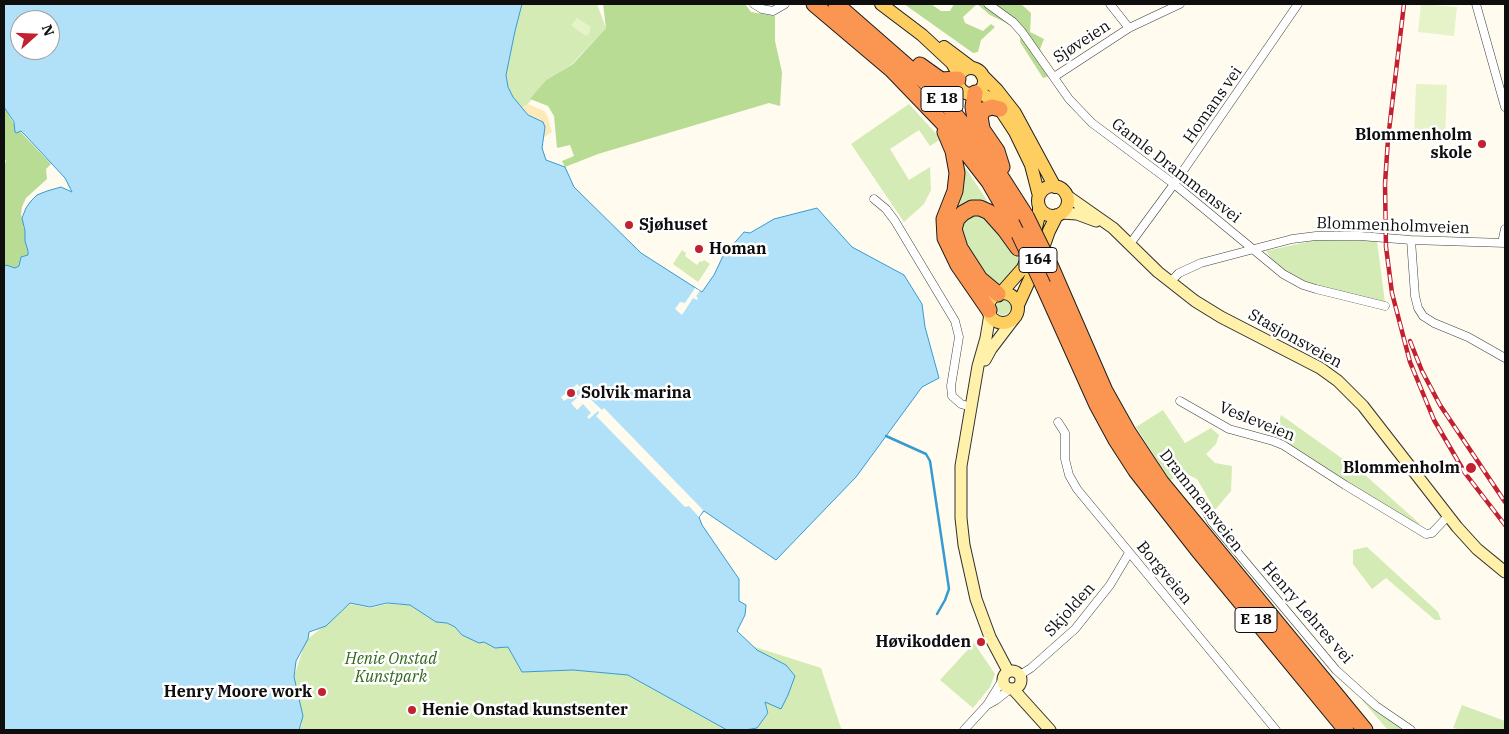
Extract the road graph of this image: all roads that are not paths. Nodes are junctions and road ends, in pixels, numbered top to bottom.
1 (754, 4) edge
2 (814, 4) edge
3 (836, 4) edge
4 (882, 4) edge
5 (988, 4) edge
6 (1110, 4) edge
7 (1180, 4) edge
8 (1298, 4) edge
9 (1476, 4) edge
10 (784, 5) edge
11 (864, 28) junction
12 (1129, 28) junction
13 (922, 35) junction
14 (977, 72) junction
15 (959, 77) junction
16 (1054, 77) junction
17 (976, 92) junction
18 (1505, 107) edge
19 (1000, 109) junction
20 (935, 113) junction
21 (982, 128) junction
22 (1006, 182) junction
23 (1174, 184) junction
24 (1055, 187) junction
25 (1066, 196) junction
26 (874, 199) dead end
27 (1039, 202) junction
28 (1059, 214) junction
29 (1107, 224) junction
30 (1505, 229) edge
31 (1411, 240) junction
32 (1018, 241) junction
33 (1503, 243) edge
34 (1130, 244) junction
35 (1253, 249) junction
36 (1170, 282) junction
37 (1000, 293) junction
38 (1018, 305) junction
39 (1385, 306) dead end
40 (989, 312) junction
41 (1013, 320) junction
42 (1505, 358) edge
43 (977, 380) junction
44 (1180, 401) dead end
45 (971, 407) junction
46 (1058, 422) dead end
47 (1199, 498) dead end
48 (1448, 516) junction
49 (1129, 553) junction
50 (1505, 572) edge
51 (1005, 675) junction
52 (1016, 684) junction
53 (987, 705) junction
54 (1047, 728) edge
55 (964, 730) edge
56 (1276, 730) edge
57 (1346, 730) edge
58 (1365, 730) edge
59 (1411, 730) edge

1 - 10 street
2 - 20 highway, E 18
3 - 11 highway, E 18
4 - 13 main road, 164
5 - 16 street, Gamle Drammensvei
6 - 12 street
7 - 12 street, Sjøveien
8 - 23 street, Homans vei
9 - 18 street
11 - 15 highway, E 18
11 - 22 highway, E 18
12 - 16 street, Sjøveien
13 - 14 main road, 164
13 - 15 main road, 164
14 - 15 main road
14 - 17 main road
14 - 24 main road, 164
15 - 17 main road, 164
16 - 23 street, Gamle Drammensvei
17 - 19 main road, 164
17 - 21 highway, E 18
19 - 21 highway, E 18
19 - 27 main road, 164
20 - 32 highway, E 18
20 - 40 highway, E 18
21 - 22 highway, E 18
22 - 58 highway, Drammensveien / E 18, bridge
23 - 34 street, Homans vei
23 - 35 street, Gamle Drammensvei
24 - 25 main road, 164
24 - 27 main road
25 - 28 main road, 164
25 - 29 main road, Stasjonsveien
26 - 45 street
27 - 28 main road
27 - 37 main road, 164
28 - 29 main road, Stasjonsveien
28 - 38 main road, 164
29 - 34 main road, Stasjonsveien
30 - 33 street
31 - 33 street, Blommenholmveien
31 - 35 street, Blommenholmveien
31 - 42 street
32 - 37 highway, E 18
32 - 57 highway, Drammensveien / E 18
34 - 36 main road, Stasjonsveien
35 - 36 street, Blommenholmveien
35 - 39 street, Gamle Drammensvei
36 - 48 main road, Stasjonsveien
37 - 38 main road, 164
37 - 40 main road, 164
38 - 41 main road, 164
40 - 41 main road
40 - 43 main road
41 - 43 main road
43 - 45 main road
44 - 48 street, Vesleveien
45 - 51 main road
46 - 49 street, Borgveien
47 - 59 street, Henry Lehres vei
48 - 50 main road, Stasjonsveien
49 - 52 street, Skjolden
49 - 56 street, Borgveien
51 - 52 main road
51 - 52 main road
51 - 53 street
52 - 53 street, Skjolden
52 - 54 main road
53 - 55 street

